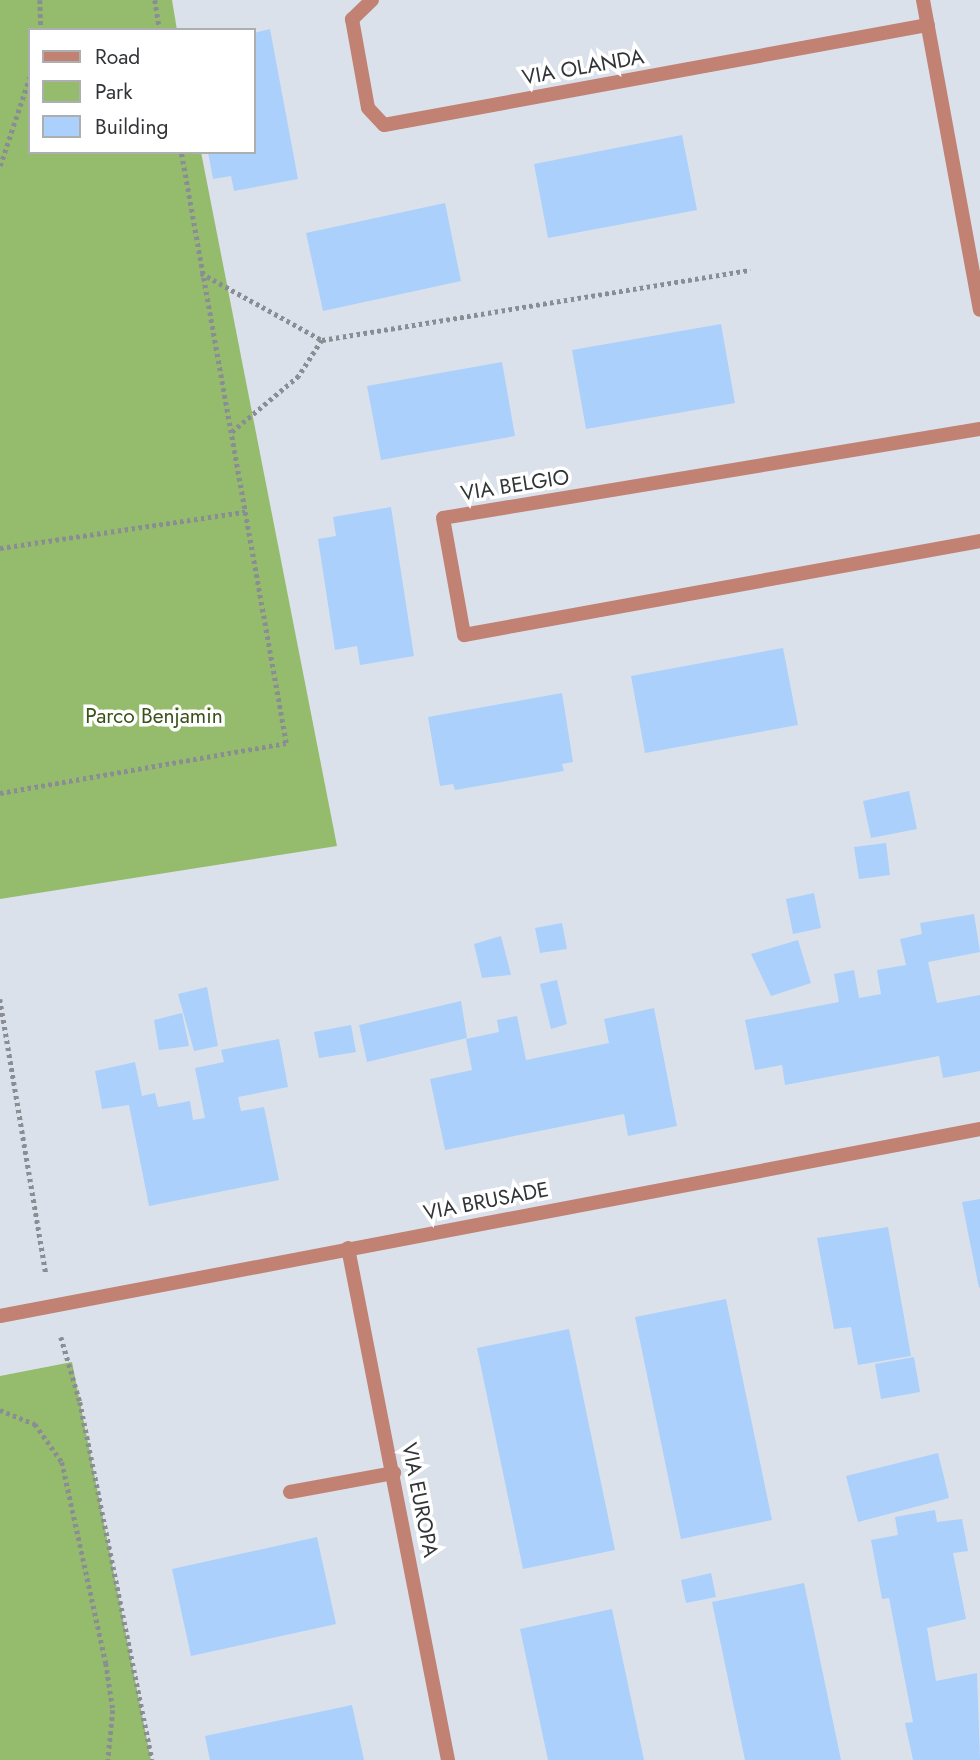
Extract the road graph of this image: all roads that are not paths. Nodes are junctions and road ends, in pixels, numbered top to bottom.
1 (372, 0) edge
2 (923, 0) edge
3 (928, 25) junction
4 (980, 310) edge
5 (980, 429) edge
6 (980, 541) edge
7 (980, 1129) edge
8 (348, 1248) junction
9 (0, 1316) edge
10 (394, 1473) junction
11 (289, 1492) dead end
12 (448, 1760) edge

1 - 3 street, VIA OLANDA
2 - 3 street
3 - 4 street
5 - 6 street, VIA BELGIO
7 - 8 street, VIA BRUSADE
8 - 9 street, VIA BRUSADE
8 - 10 street, VIA EUROPA
10 - 11 street
10 - 12 street, VIA EUROPA

